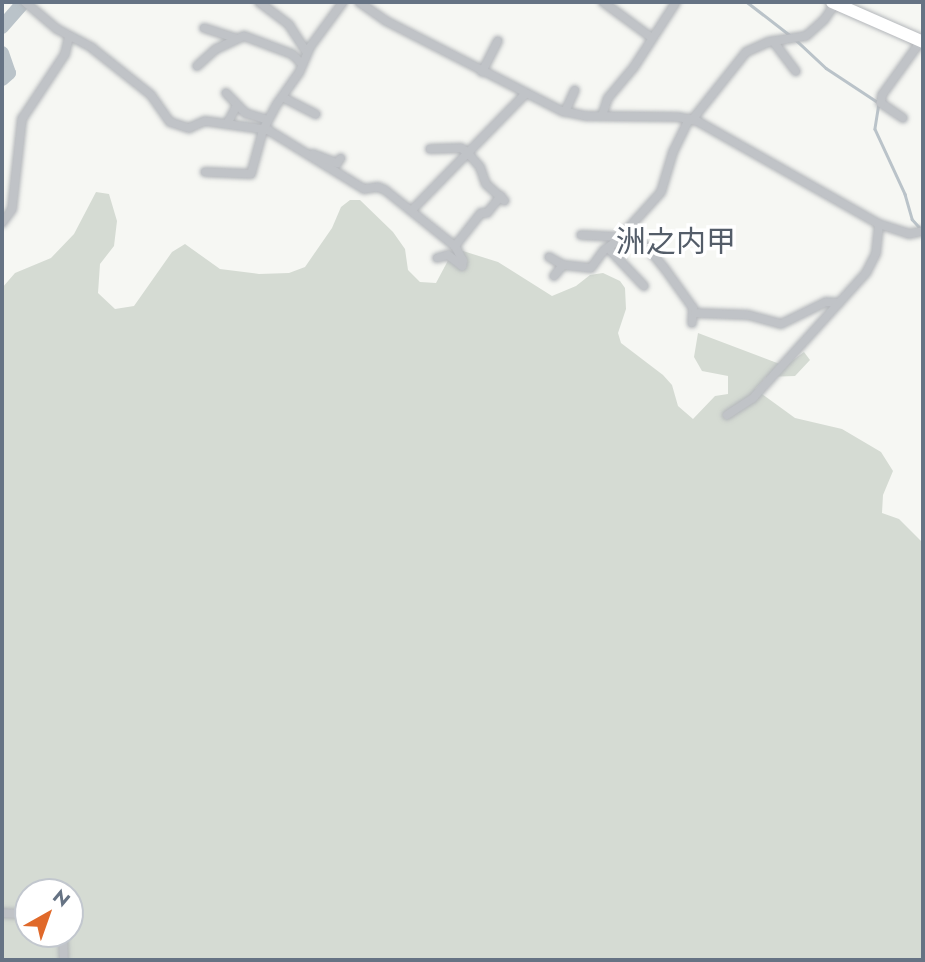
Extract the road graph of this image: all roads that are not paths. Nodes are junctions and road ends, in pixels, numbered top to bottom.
1 (28, 2) edge
2 (259, 2) edge
3 (343, 2) edge
4 (359, 2) edge
5 (603, 2) edge
6 (676, 2) edge
7 (835, 2) edge
8 (204, 28) dead end
9 (69, 36) junction
10 (652, 38) junction
11 (237, 39) junction
12 (498, 41) dead end
13 (773, 41) junction
14 (922, 42) edge
15 (307, 53) junction
16 (302, 64) junction
17 (197, 66) dead end
18 (796, 71) dead end
19 (482, 72) junction
20 (575, 90) dead end
21 (226, 93) dead end
22 (526, 93) junction
23 (282, 97) junction
24 (237, 105) junction
25 (565, 112) junction
26 (316, 114) dead end
27 (602, 116) junction
28 (903, 118) dead end
29 (690, 119) junction
30 (268, 120) junction
31 (227, 124) junction
32 (263, 130) junction
33 (430, 149) dead end
34 (467, 152) junction
35 (310, 155) junction
36 (341, 158) dead end
37 (205, 172) dead end
38 (412, 210) junction
39 (2, 223) edge
40 (879, 224) junction
41 (923, 232) edge
42 (580, 235) dead end
43 (622, 235) junction
44 (455, 246) junction
45 (609, 249) junction
46 (549, 257) dead end
47 (437, 258) dead end
48 (563, 265) junction
49 (554, 276) dead end
50 (644, 286) dead end
51 (839, 303) junction
52 (695, 313) junction
53 (692, 323) dead end
54 (727, 415) dead end

1 - 9 street
2 - 15 street
3 - 15 street
4 - 19 street
5 - 10 street
6 - 10 street
7 - 13 street
7 - 14 highway
8 - 11 street
9 - 31 street
9 - 39 street
10 - 27 street
11 - 16 street
11 - 17 street
12 - 19 street
13 - 18 street
13 - 29 street
14 - 28 street
15 - 16 street
16 - 23 street
19 - 22 street
20 - 25 street
21 - 24 street
22 - 25 street
22 - 34 street
23 - 26 street
23 - 30 street
24 - 30 street
24 - 31 street
25 - 27 street
27 - 29 street
29 - 40 street
29 - 43 street
30 - 32 street
31 - 32 street
32 - 35 street
32 - 37 street
33 - 34 street
34 - 38 street
34 - 44 street
35 - 36 street
35 - 38 street
38 - 44 street
40 - 41 street
40 - 51 street
42 - 43 street
43 - 45 street
43 - 52 street
44 - 47 street
45 - 48 street
45 - 50 street
46 - 48 street
48 - 49 street
51 - 52 street
51 - 54 street
52 - 53 street

